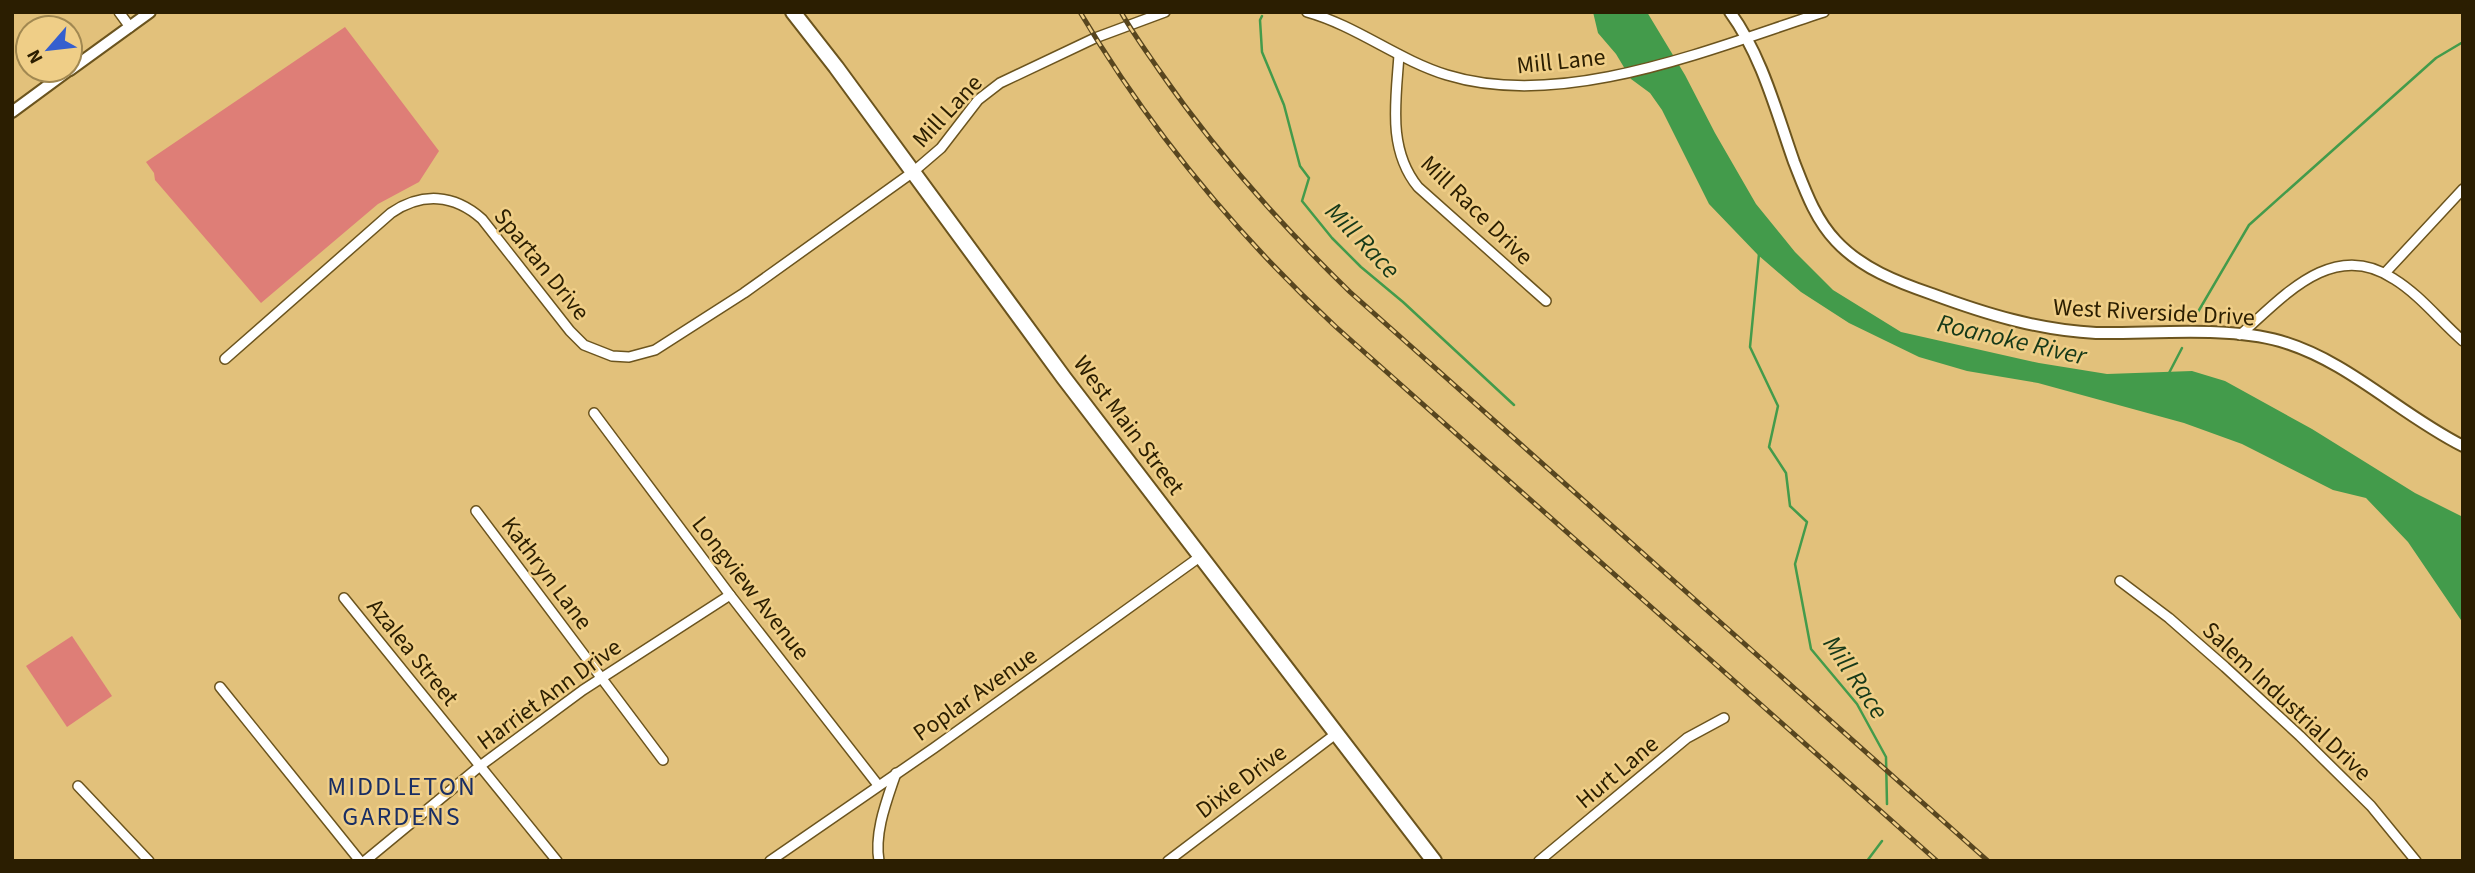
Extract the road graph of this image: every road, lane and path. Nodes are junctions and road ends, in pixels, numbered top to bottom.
1 (119, 12) edge
2 (150, 12) edge
3 (793, 12) edge
4 (1165, 12) edge
5 (1307, 12) edge
6 (1730, 12) edge
7 (1824, 12) edge
8 (1151, 14) edge
9 (130, 27) junction
10 (1746, 38) junction
11 (1399, 55) junction
12 (84, 60) edge
13 (51, 84) edge
14 (12, 113) edge
15 (913, 172) junction
16 (2463, 189) edge
17 (2385, 273) junction
18 (1546, 302) dead end
19 (2240, 335) junction
20 (2463, 341) edge
21 (225, 359) dead end
22 (594, 413) dead end
23 (2463, 446) edge
24 (476, 511) dead end
25 (1201, 556) junction
26 (2120, 581) dead end
27 (730, 595) junction
28 (344, 598) dead end
29 (601, 677) junction
30 (220, 687) dead end
31 (1724, 718) dead end
32 (1337, 733) junction
33 (663, 760) dead end
34 (480, 766) junction
35 (896, 773) junction
36 (878, 785) junction
37 (78, 786) dead end
38 (149, 861) edge
39 (362, 861) edge
40 (557, 861) edge
41 (770, 861) edge
42 (879, 861) edge
43 (1168, 861) edge
44 (1434, 861) edge
45 (1539, 861) edge
46 (2416, 861) edge

1 - 9 street
2 - 9 street
3 - 15 main road, West Main Street
4 - 8 street, Mill Lane
5 - 11 street, Mill Lane
6 - 10 street, West Riverside Drive
7 - 10 street, Mill Lane
8 - 15 street, Mill Lane
9 - 12 street
10 - 11 street, Mill Lane
10 - 19 street, West Riverside Drive
11 - 18 street, Mill Race Drive
13 - 14 street
15 - 21 street, Spartan Drive
15 - 25 main road, West Main Street
16 - 17 street
17 - 19 street
17 - 20 street
19 - 23 street, West Riverside Drive
22 - 27 street, Longview Avenue
24 - 29 street, Kathryn Lane
25 - 32 main road, West Main Street
25 - 35 street, Poplar Avenue
26 - 46 street, Salem Industrial Drive
27 - 29 street, Harriet Ann Drive
27 - 36 street, Longview Avenue
28 - 34 street, Azalea Street
29 - 33 street, Kathryn Lane
29 - 34 street, Harriet Ann Drive
30 - 39 street
31 - 45 street, Hurt Lane
32 - 43 street, Dixie Drive
32 - 44 main road, West Main Street
34 - 39 street, Harriet Ann Drive
34 - 40 street, Azalea Street
35 - 36 street, Poplar Avenue
35 - 42 street
36 - 41 street, Poplar Avenue
37 - 38 street

